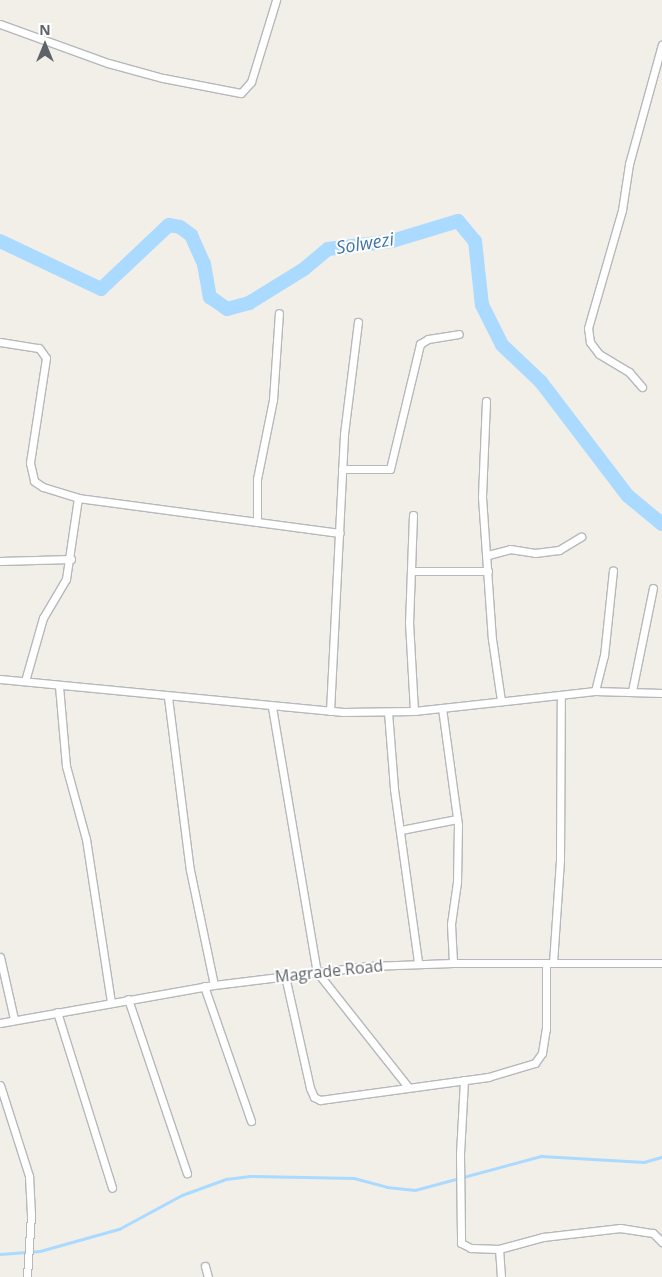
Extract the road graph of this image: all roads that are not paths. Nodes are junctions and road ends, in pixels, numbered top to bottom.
1 (276, 0) edge
2 (0, 24) edge
3 (662, 44) edge
4 (279, 313) dead end
5 (358, 322) dead end
6 (459, 334) dead end
7 (0, 342) edge
8 (642, 387) dead end
9 (486, 401) dead end
10 (342, 469) junction
11 (78, 498) junction
12 (413, 515) dead end
13 (257, 522) junction
14 (340, 532) junction
15 (581, 537) dead end
16 (488, 555) junction
17 (71, 559) junction
18 (0, 561) edge
19 (411, 570) junction
20 (613, 570) dead end
21 (488, 571) junction
22 (653, 588) dead end
23 (0, 679) edge
24 (24, 682) junction
25 (59, 686) junction
26 (595, 691) junction
27 (632, 691) junction
28 (662, 693) edge
29 (561, 695) junction
30 (168, 697) junction
31 (501, 701) junction
32 (272, 707) junction
33 (442, 708) junction
34 (330, 711) junction
35 (414, 711) junction
36 (388, 712) junction
37 (457, 818) junction
38 (401, 830) junction
39 (0, 957) edge
40 (418, 963) junction
41 (453, 963) junction
42 (549, 963) junction
43 (662, 963) edge
44 (317, 972) junction
45 (285, 976) junction
46 (214, 985) junction
47 (204, 986) junction
48 (128, 999) junction
49 (111, 1002) junction
50 (57, 1012) junction
51 (14, 1019) junction
52 (0, 1023) edge
53 (464, 1080) junction
54 (0, 1085) edge
55 (408, 1087) junction
56 (251, 1121) dead end
57 (187, 1173) dead end
58 (112, 1188) dead end
59 (662, 1242) edge
60 (499, 1249) junction
61 (205, 1266) dead end
62 (27, 1277) edge
63 (208, 1277) edge
64 (501, 1277) edge

1 - 2 street
3 - 8 street
4 - 13 street
5 - 10 street
6 - 10 street
7 - 11 street
9 - 16 street
10 - 14 street
11 - 13 street
11 - 17 street
12 - 19 street
13 - 14 street
14 - 34 street
15 - 16 street
16 - 21 street
17 - 18 street
17 - 24 street
19 - 21 street
19 - 35 street
20 - 26 street
21 - 31 street
22 - 27 street
23 - 24 street
24 - 25 street
25 - 30 street
25 - 49 street
26 - 27 street
26 - 29 street
27 - 28 street
29 - 31 street
29 - 42 street
30 - 32 street
30 - 46 street
31 - 33 street
32 - 34 street
32 - 44 street
33 - 35 street
33 - 37 street
34 - 36 street
35 - 36 street
36 - 38 street
37 - 38 street
37 - 41 street
38 - 40 street
39 - 51 street
40 - 41 street, Magrade Road
40 - 44 street, Magrade Road
41 - 42 street, Magrade Road
42 - 43 street, Magrade Road
42 - 53 street
44 - 45 street, Magrade Road
44 - 55 street
45 - 46 street, Magrade Road
45 - 55 street
46 - 47 street, Magrade Road
47 - 48 street, Magrade Road
47 - 56 street
48 - 49 street, Magrade Road
48 - 57 street
49 - 50 street, Magrade Road
50 - 51 street, Magrade Road
50 - 58 street
51 - 52 street, Magrade Road
53 - 55 street
53 - 60 street
54 - 62 street
59 - 60 street
60 - 64 street
61 - 63 street

